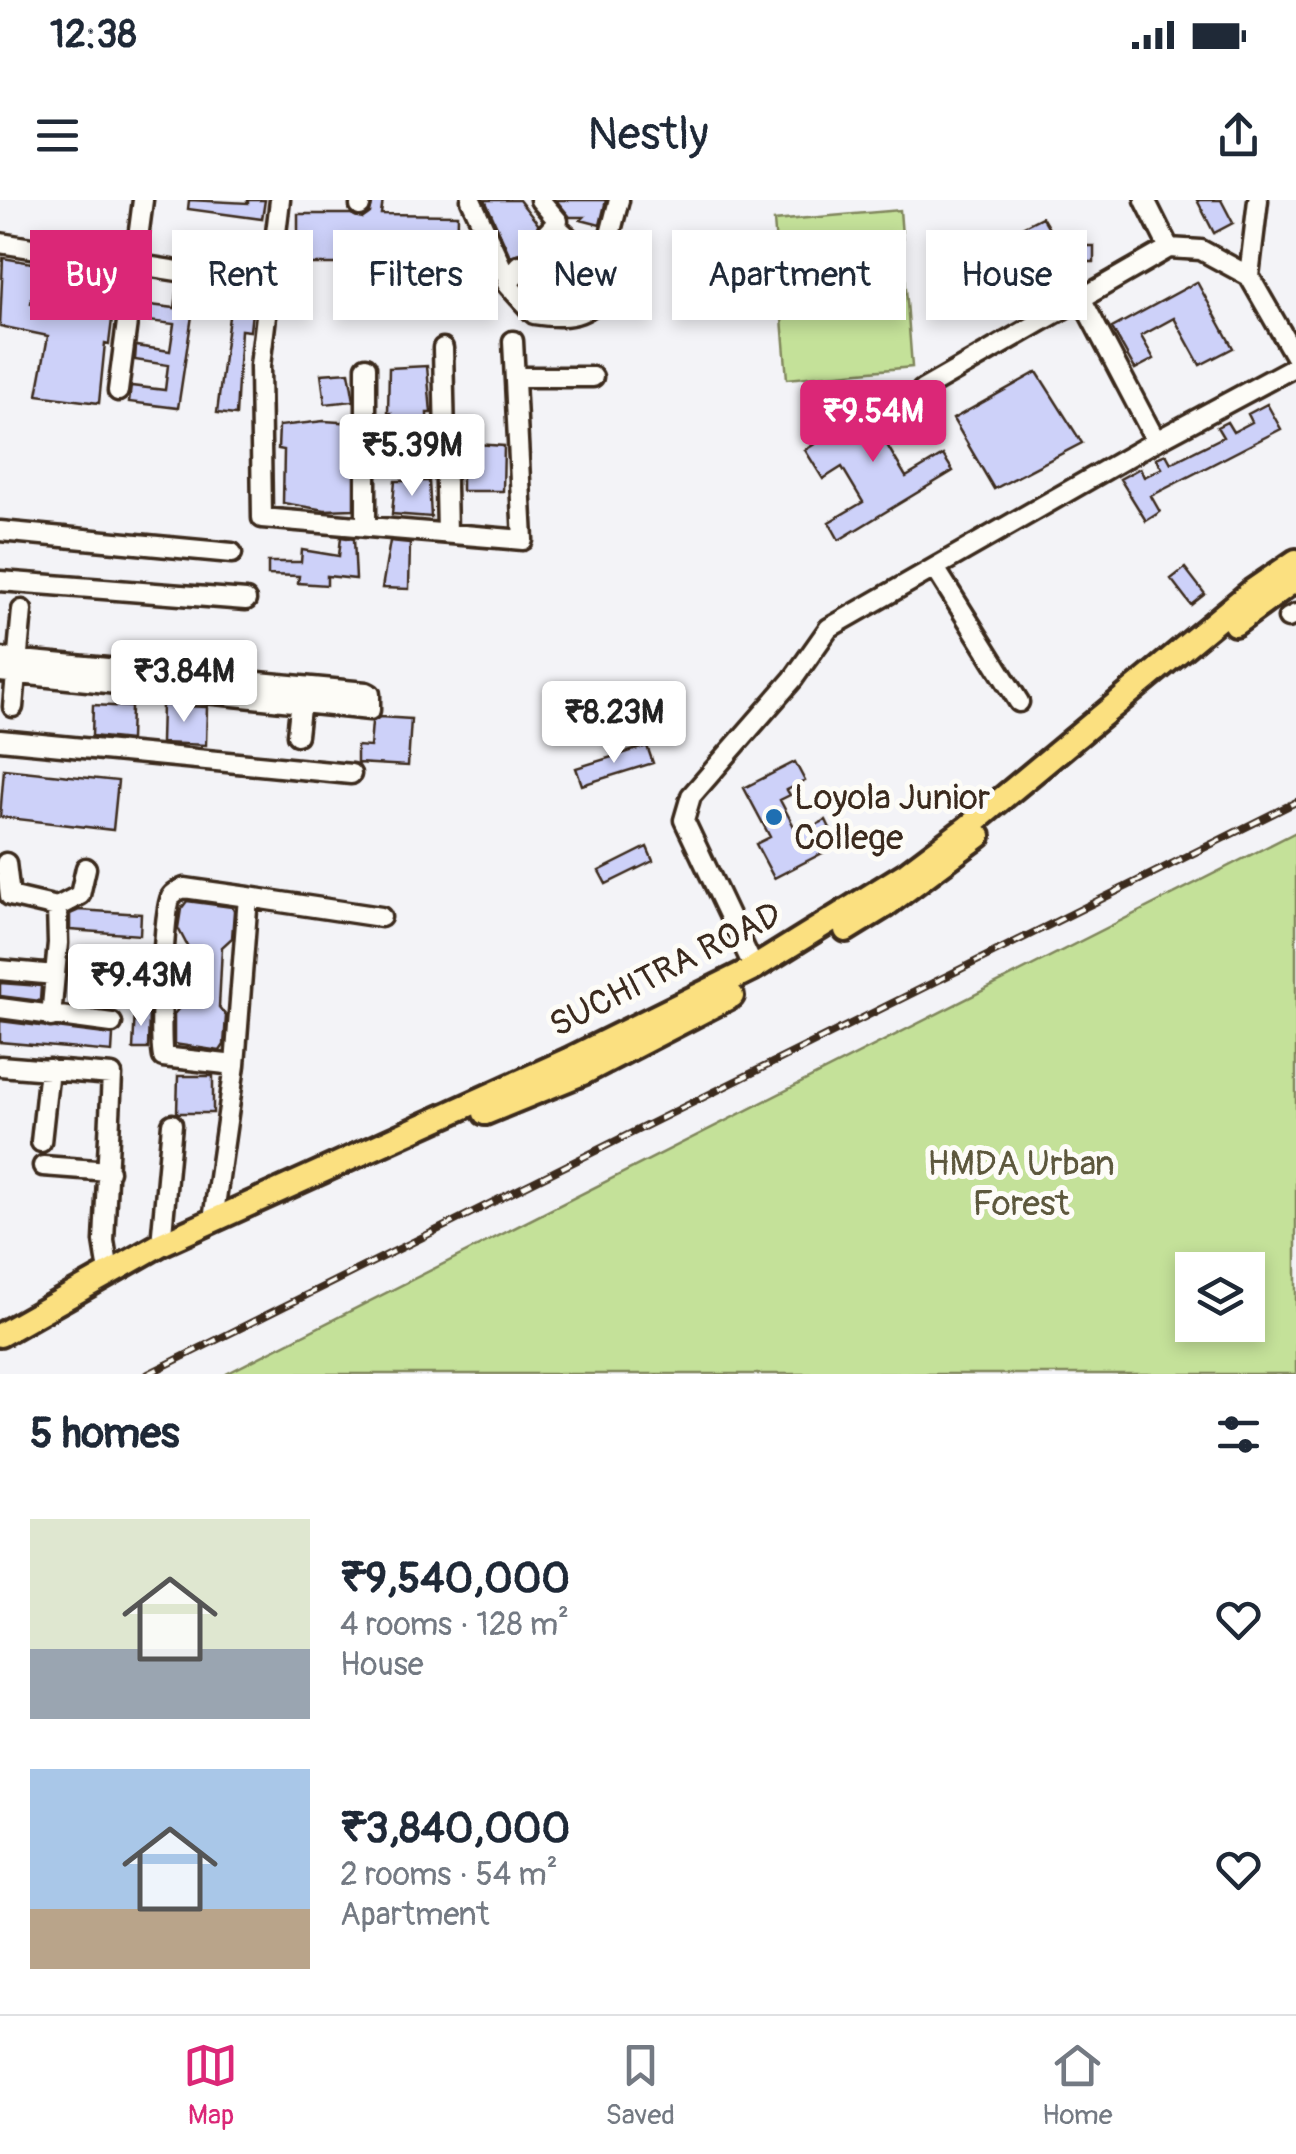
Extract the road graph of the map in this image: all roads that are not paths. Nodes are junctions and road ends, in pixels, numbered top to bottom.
1 (142, 200) edge
2 (280, 200) edge
3 (471, 200) edge
4 (540, 200) edge
5 (619, 200) edge
6 (1146, 200) edge
7 (1258, 200) edge
8 (139, 230) edge
9 (611, 230) edge
10 (0, 243) edge
11 (30, 248) edge
12 (1170, 248) junction
13 (596, 263) joint
14 (1249, 276) junction
15 (1087, 297) edge
16 (1087, 310) edge
17 (128, 320) edge
18 (1046, 320) edge
19 (514, 341) dead end
20 (443, 348) dead end
21 (1296, 358) edge
22 (1296, 366) edge
23 (366, 367) dead end
24 (515, 377) junction
25 (593, 377) dead end
26 (922, 390) dead end
27 (118, 391) dead end
28 (1156, 441) junction
29 (366, 525) junction
30 (0, 530) edge
31 (446, 533) junction
32 (232, 553) dead end
33 (1296, 561) edge
34 (934, 568) junction
35 (1296, 579) edge
36 (0, 581) edge
37 (246, 600) dead end
38 (22, 610) dead end
39 (1223, 626) junction
40 (9, 666) edge
41 (1019, 702) dead end
42 (14, 708) dead end
43 (297, 735) dead end
44 (0, 740) edge
45 (351, 774) dead end
46 (6, 863) dead end
47 (86, 868) dead end
48 (248, 897) junction
49 (57, 907) junction
50 (381, 918) dead end
51 (754, 968) junction
52 (0, 970) edge
53 (56, 975) junction
54 (0, 1008) edge
55 (51, 1017) junction
56 (112, 1023) dead end
57 (235, 1064) junction
58 (0, 1066) edge
59 (49, 1069) junction
60 (499, 1100) junction
61 (172, 1124) dead end
62 (42, 1142) dead end
63 (43, 1166) dead end
64 (109, 1171) junction
65 (213, 1220) junction
66 (161, 1244) junction
67 (109, 1272) junction
68 (0, 1335) edge
69 (0, 1349) edge

1 - 8 street
2 - 29 street
3 - 4 street
5 - 9 street
6 - 12 street
7 - 14 street
10 - 11 street
12 - 14 street
12 - 15 street
13 - 13 street
14 - 21 street
16 - 28 street
17 - 27 street
18 - 26 street
19 - 24 street
20 - 31 street
22 - 28 street
23 - 29 street
24 - 25 street
24 - 31 street
28 - 34 street
29 - 31 street
30 - 32 street
33 - 39 main road, SUCHITRA ROAD
34 - 41 street
34 - 51 street
35 - 39 main road, SUCHITRA ROAD
36 - 37 street
38 - 40 street
39 - 51 main road, SUCHITRA ROAD
39 - 60 main road, SUCHITRA ROAD
40 - 42 street
40 - 43 street
44 - 45 street
46 - 49 street
47 - 49 street
48 - 50 street
48 - 57 street
48 - 57 street
49 - 53 street
51 - 60 main road, SUCHITRA ROAD
52 - 53 street
53 - 55 street
54 - 55 street
55 - 56 street
57 - 65 street
58 - 59 street
59 - 62 street
59 - 64 street
60 - 65 main road, SUCHITRA ROAD
60 - 69 main road, SUCHITRA ROAD
61 - 66 street
63 - 64 street
64 - 67 street
65 - 66 main road, SUCHITRA ROAD
66 - 67 main road, SUCHITRA ROAD
67 - 68 main road, SUCHITRA ROAD

